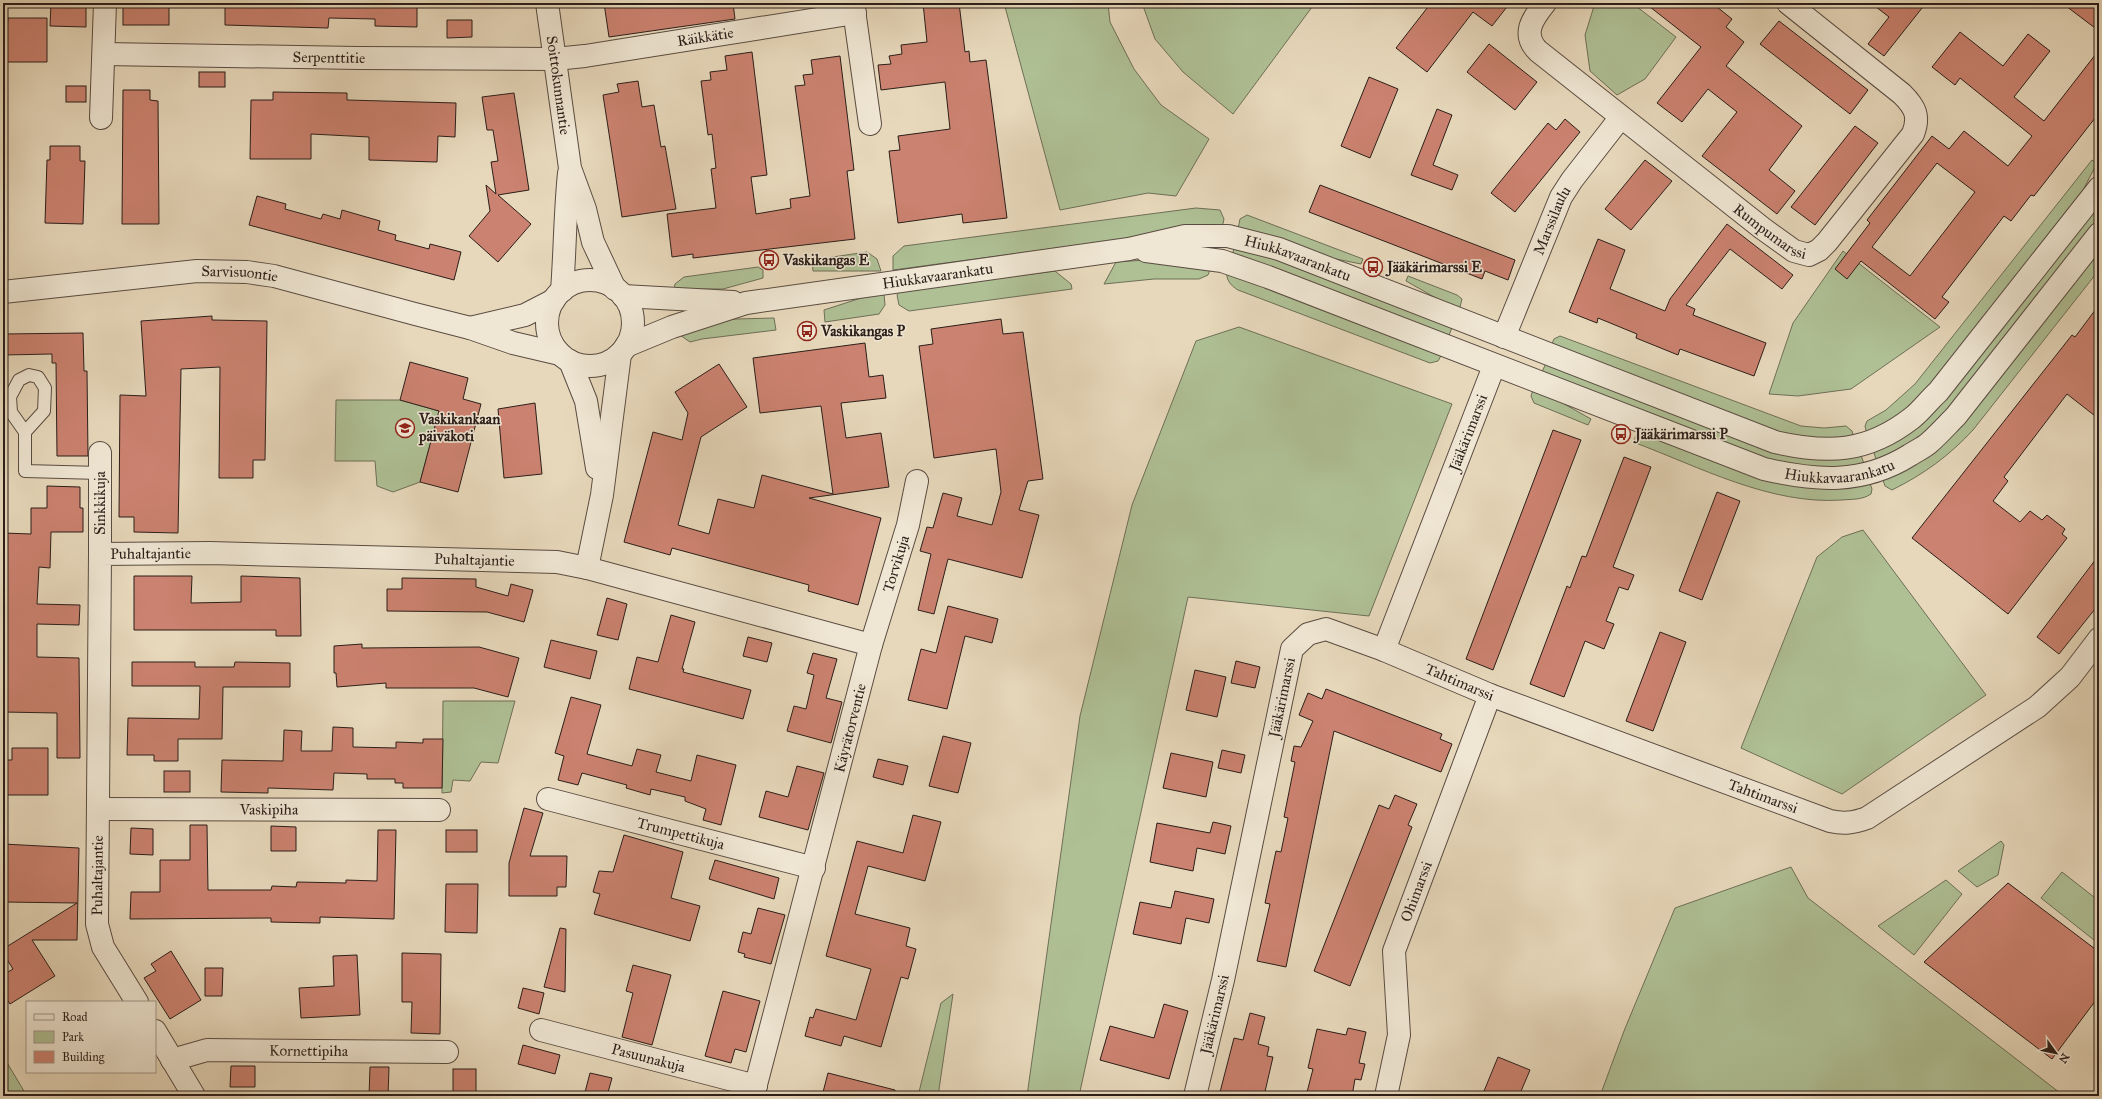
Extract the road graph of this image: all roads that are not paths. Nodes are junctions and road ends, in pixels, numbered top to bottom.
1 (105, 3) edge
2 (547, 3) edge
3 (1545, 3) edge
4 (1788, 3) edge
5 (854, 8) edge
6 (104, 54) junction
7 (555, 58) junction
8 (1621, 117) junction
9 (101, 118) dead end
10 (870, 124) dead end
11 (570, 168) junction
12 (2099, 188) edge
13 (2099, 234) edge
14 (1129, 249) junction
15 (3, 292) edge
16 (619, 292) junction
17 (558, 295) junction
18 (746, 303) junction
19 (470, 328) junction
20 (1504, 337) junction
21 (623, 350) junction
22 (565, 358) junction
23 (1494, 366) junction
24 (25, 432) dead end
25 (100, 463) joint
26 (917, 481) dead end
27 (602, 495) junction
28 (100, 554) junction
29 (587, 568) junction
30 (2099, 639) edge
31 (871, 645) junction
32 (1384, 650) junction
33 (1490, 695) junction
34 (548, 799) dead end
35 (99, 809) junction
36 (439, 810) dead end
37 (814, 868) junction
38 (136, 1001) edge
39 (541, 1030) dead end
40 (156, 1033) edge
41 (447, 1052) dead end
42 (172, 1060) junction
43 (755, 1091) edge
44 (194, 1096) edge
45 (1195, 1096) edge
46 (1386, 1096) edge

1 - 6 street
2 - 7 street, Soittokunnantie
3 - 8 street, Rumpumarssi
4 - 8 street, Rumpumarssi
5 - 7 street, Räikkätie
5 - 10 street
6 - 7 street, Serpenttitie
6 - 9 street
7 - 11 street, Soittokunnantie
8 - 20 street, Marssilaulu
11 - 16 street, Soittokunnantie
11 - 17 street, Soittokunnantie
12 - 20 street, Hiukkavaarankatu
13 - 23 street, Hiukkavaarankatu
14 - 18 street, Hiukkavaarankatu
14 - 20 street, Hiukkavaarankatu
14 - 23 street, Hiukkavaarankatu
15 - 19 street, Sarvisuontie
16 - 17 street
16 - 18 street, Hiukkavaarankatu
16 - 21 street
17 - 19 street, Sarvisuontie
17 - 22 street
18 - 21 street, Hiukkavaarankatu
19 - 22 street, Sarvisuontie
20 - 23 street
21 - 22 street
21 - 27 street
22 - 27 street
23 - 32 street, Jääkärimarssi
24 - 25 lane
25 - 28 street, Sinkkikuja
26 - 31 street, Torvikuja
27 - 29 street
28 - 29 street, Puhaltajantie
28 - 35 street, Puhaltajantie
29 - 31 street
30 - 33 street, Tahtimarssi
31 - 37 street, Käyrätorventie
32 - 33 street, Tahtimarssi
32 - 45 street, Jääkärimarssi
33 - 46 street, Ohimarssi
34 - 37 street, Trumpettikuja
35 - 36 street, Vaskipiha
35 - 38 street, Puhaltajantie
37 - 43 street, Käyrätorventie
39 - 43 street, Pasuunakuja
40 - 42 street
41 - 42 street, Kornettipiha
42 - 44 street

